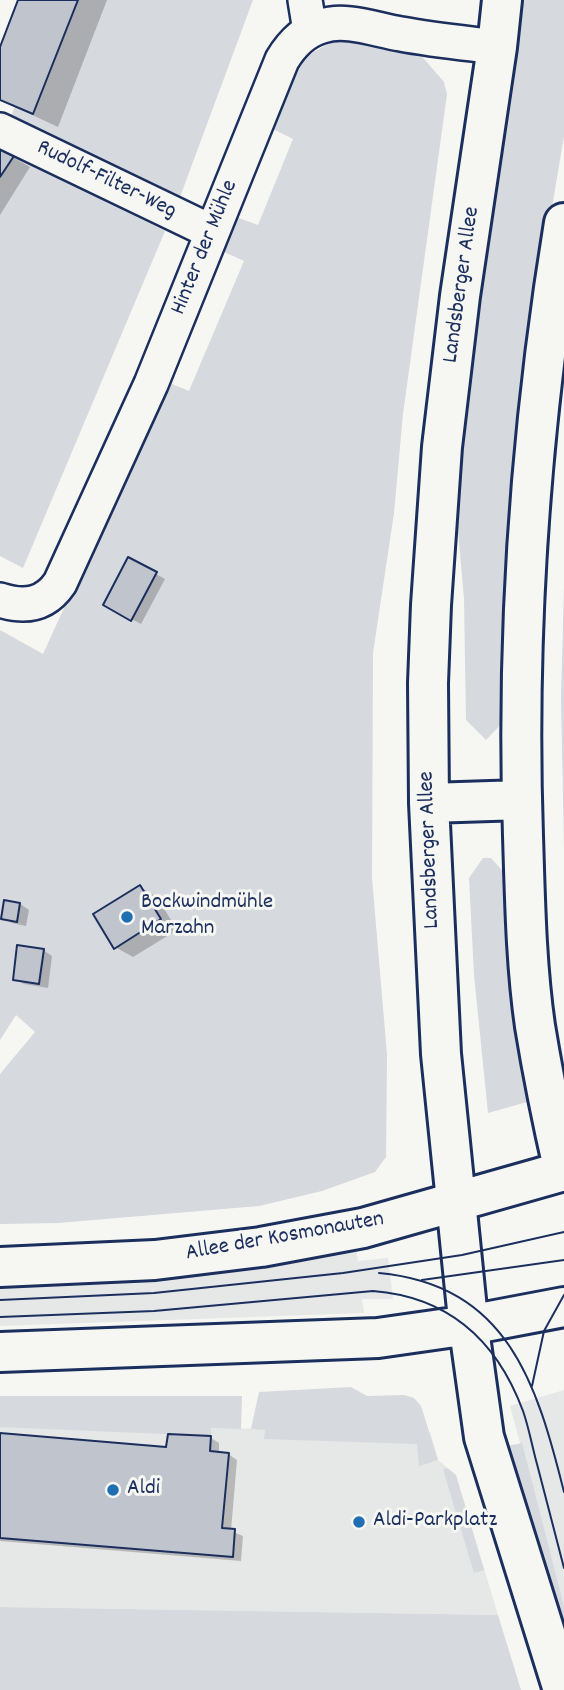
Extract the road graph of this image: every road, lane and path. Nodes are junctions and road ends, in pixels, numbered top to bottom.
1 (502, 0) edge
2 (307, 15) edge
3 (498, 47) junction
4 (0, 130) edge
5 (564, 223) edge
6 (212, 232) junction
7 (0, 600) edge
8 (522, 800) junction
9 (429, 803) junction
10 (564, 1171) edge
11 (456, 1200) junction
12 (0, 1267) edge
13 (564, 1307) edge
14 (469, 1325) junction
15 (0, 1352) edge
16 (563, 1690) edge

1 - 3 main road, Landsberger Allee
2 - 3 street, Hinter der Mühle
2 - 6 street, Hinter der Mühle
3 - 9 main road, Landsberger Allee
4 - 6 street, Rudolf-Filter-Weg
5 - 8 main road
6 - 7 street, Hinter der Mühle
8 - 9 main road
8 - 10 main road
9 - 11 main road, Landsberger Allee
10 - 11 main road, Allee der Kosmonauten
11 - 12 main road, Allee der Kosmonauten
11 - 14 main road, Landsberger Allee
13 - 14 main road
14 - 15 main road
14 - 16 main road, Landsberger Allee

